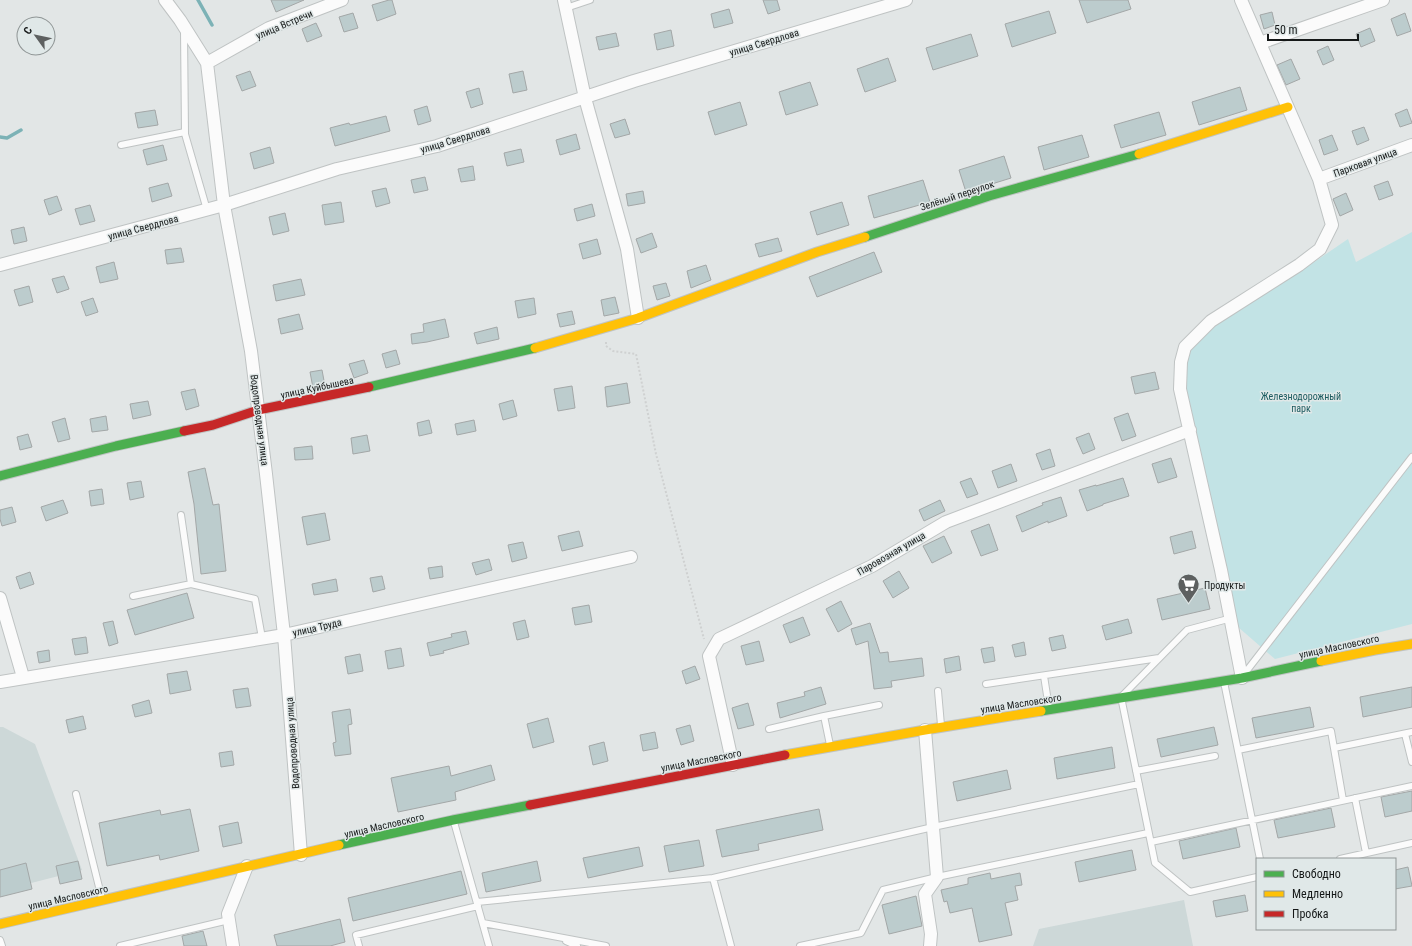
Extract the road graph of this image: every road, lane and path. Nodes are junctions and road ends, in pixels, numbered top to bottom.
1 (165, 0) edge
2 (342, 0) edge
3 (590, 0) edge
4 (906, 0) edge
5 (1241, 0) edge
6 (1383, 0) edge
7 (565, 4) edge
8 (184, 26) junction
9 (1260, 43) junction
10 (207, 63) junction
11 (585, 98) junction
12 (1288, 107) junction
13 (185, 132) junction
14 (121, 145) dead end
15 (1412, 145) edge
16 (1319, 179) junction
17 (224, 206) junction
18 (207, 210) junction
19 (0, 265) edge
20 (638, 318) junction
21 (606, 328) junction
22 (258, 410) junction
23 (1190, 430) junction
24 (1412, 457) edge
25 (0, 476) edge
26 (181, 515) dead end
27 (631, 557) dead end
28 (191, 584) junction
29 (133, 596) dead end
30 (0, 598) edge
31 (1228, 619) dead end
32 (284, 635) junction
33 (262, 638) junction
34 (1412, 644) edge
35 (709, 656) junction
36 (1159, 658) junction
37 (1044, 676) junction
38 (23, 678) junction
39 (1242, 678) junction
40 (1224, 680) junction
41 (0, 682) edge
42 (986, 684) dead end
43 (938, 691) dead end
44 (1121, 697) junction
45 (879, 705) dead end
46 (1050, 709) junction
47 (824, 716) junction
48 (942, 727) junction
49 (769, 729) dead end
50 (925, 730) junction
51 (1409, 733) edge
52 (830, 747) junction
53 (1334, 748) junction
54 (1238, 750) junction
55 (1215, 756) dead end
56 (1412, 762) edge
57 (733, 765) junction
58 (1136, 771) junction
59 (1139, 784) junction
60 (1412, 786) edge
61 (76, 794) dead end
62 (1355, 798) junction
63 (1343, 800) junction
64 (453, 820) junction
65 (1252, 820) junction
66 (933, 827) junction
67 (1148, 833) junction
68 (1151, 842) junction
69 (1412, 843) edge
70 (1366, 853) junction
71 (301, 855) junction
72 (1260, 858) edge
73 (1344, 858) edge
74 (247, 866) junction
75 (937, 877) junction
76 (1256, 877) edge
77 (713, 878) junction
78 (102, 900) junction
79 (477, 904) junction
80 (229, 920) junction
81 (483, 923) junction
82 (0, 924) edge
83 (560, 937) junction
84 (0, 940) edge
85 (2, 946) edge
86 (120, 946) edge
87 (233, 946) edge
88 (359, 946) edge
89 (489, 946) edge
90 (577, 946) edge
91 (606, 946) edge
92 (731, 946) edge
93 (800, 946) edge
94 (930, 946) edge

1 - 8 street, Водопроводная улица
2 - 10 street, улица Встречи
3 - 7 lane
4 - 11 street, улица Свердлова
5 - 9 street
6 - 9 street
7 - 11 street
8 - 10 street, Водопроводная улица
8 - 13 lane
9 - 12 street
10 - 17 street, Водопроводная улица
11 - 17 street, улица Свердлова
11 - 20 street
12 - 16 street
12 - 20 street, Зелёный переулок
13 - 14 lane
13 - 18 lane
15 - 16 street, Парковая улица
16 - 23 street
17 - 18 street, улица Свердлова
17 - 22 street, Водопроводная улица
18 - 19 street, улица Свердлова
20 - 21 street, улица Куйбышева
21 - 22 street, улица Куйбышева
21 - 35 path
22 - 25 street, улица Куйбышева
22 - 32 street, Водопроводная улица
23 - 35 street, Паровозная улица
23 - 39 street
24 - 39 lane
26 - 28 lane
27 - 32 street, улица Труда
28 - 29 lane
28 - 33 lane
30 - 38 street
31 - 36 lane
32 - 33 street, улица Труда
32 - 71 street, Водопроводная улица
33 - 38 street, улица Труда
34 - 39 street, улица Масловского
35 - 57 street
36 - 37 lane
36 - 44 lane
37 - 42 lane
37 - 46 lane
38 - 41 street, улица Труда
39 - 40 street, улица Масловского
40 - 44 street, улица Масловского
40 - 54 lane
43 - 48 lane
44 - 46 street, улица Масловского
44 - 58 lane
45 - 47 lane
46 - 48 street, улица Масловского
47 - 49 lane
47 - 52 lane
48 - 50 street, улица Масловского
50 - 52 street, улица Масловского
50 - 66 street
51 - 53 lane
51 - 56 lane
52 - 57 street, улица Масловского
53 - 54 lane
53 - 63 lane
54 - 65 lane
55 - 58 lane
57 - 64 street, улица Масловского
58 - 59 lane
59 - 66 lane
59 - 67 lane
60 - 62 lane
61 - 78 lane
62 - 63 lane
62 - 70 lane
63 - 65 lane
64 - 71 street, улица Масловского
64 - 79 lane
65 - 68 lane
65 - 72 lane
66 - 75 street
66 - 77 lane
67 - 68 lane
67 - 75 lane
68 - 76 lane
69 - 70 lane
70 - 73 lane
71 - 74 street, улица Масловского
74 - 78 street, улица Масловского
74 - 80 street
75 - 93 lane
75 - 94 street
77 - 79 lane
77 - 92 lane
78 - 82 street, улица Масловского
79 - 81 lane
79 - 88 lane
80 - 86 lane
80 - 87 street
81 - 83 lane
81 - 89 lane
83 - 90 lane
83 - 91 lane
84 - 85 lane

